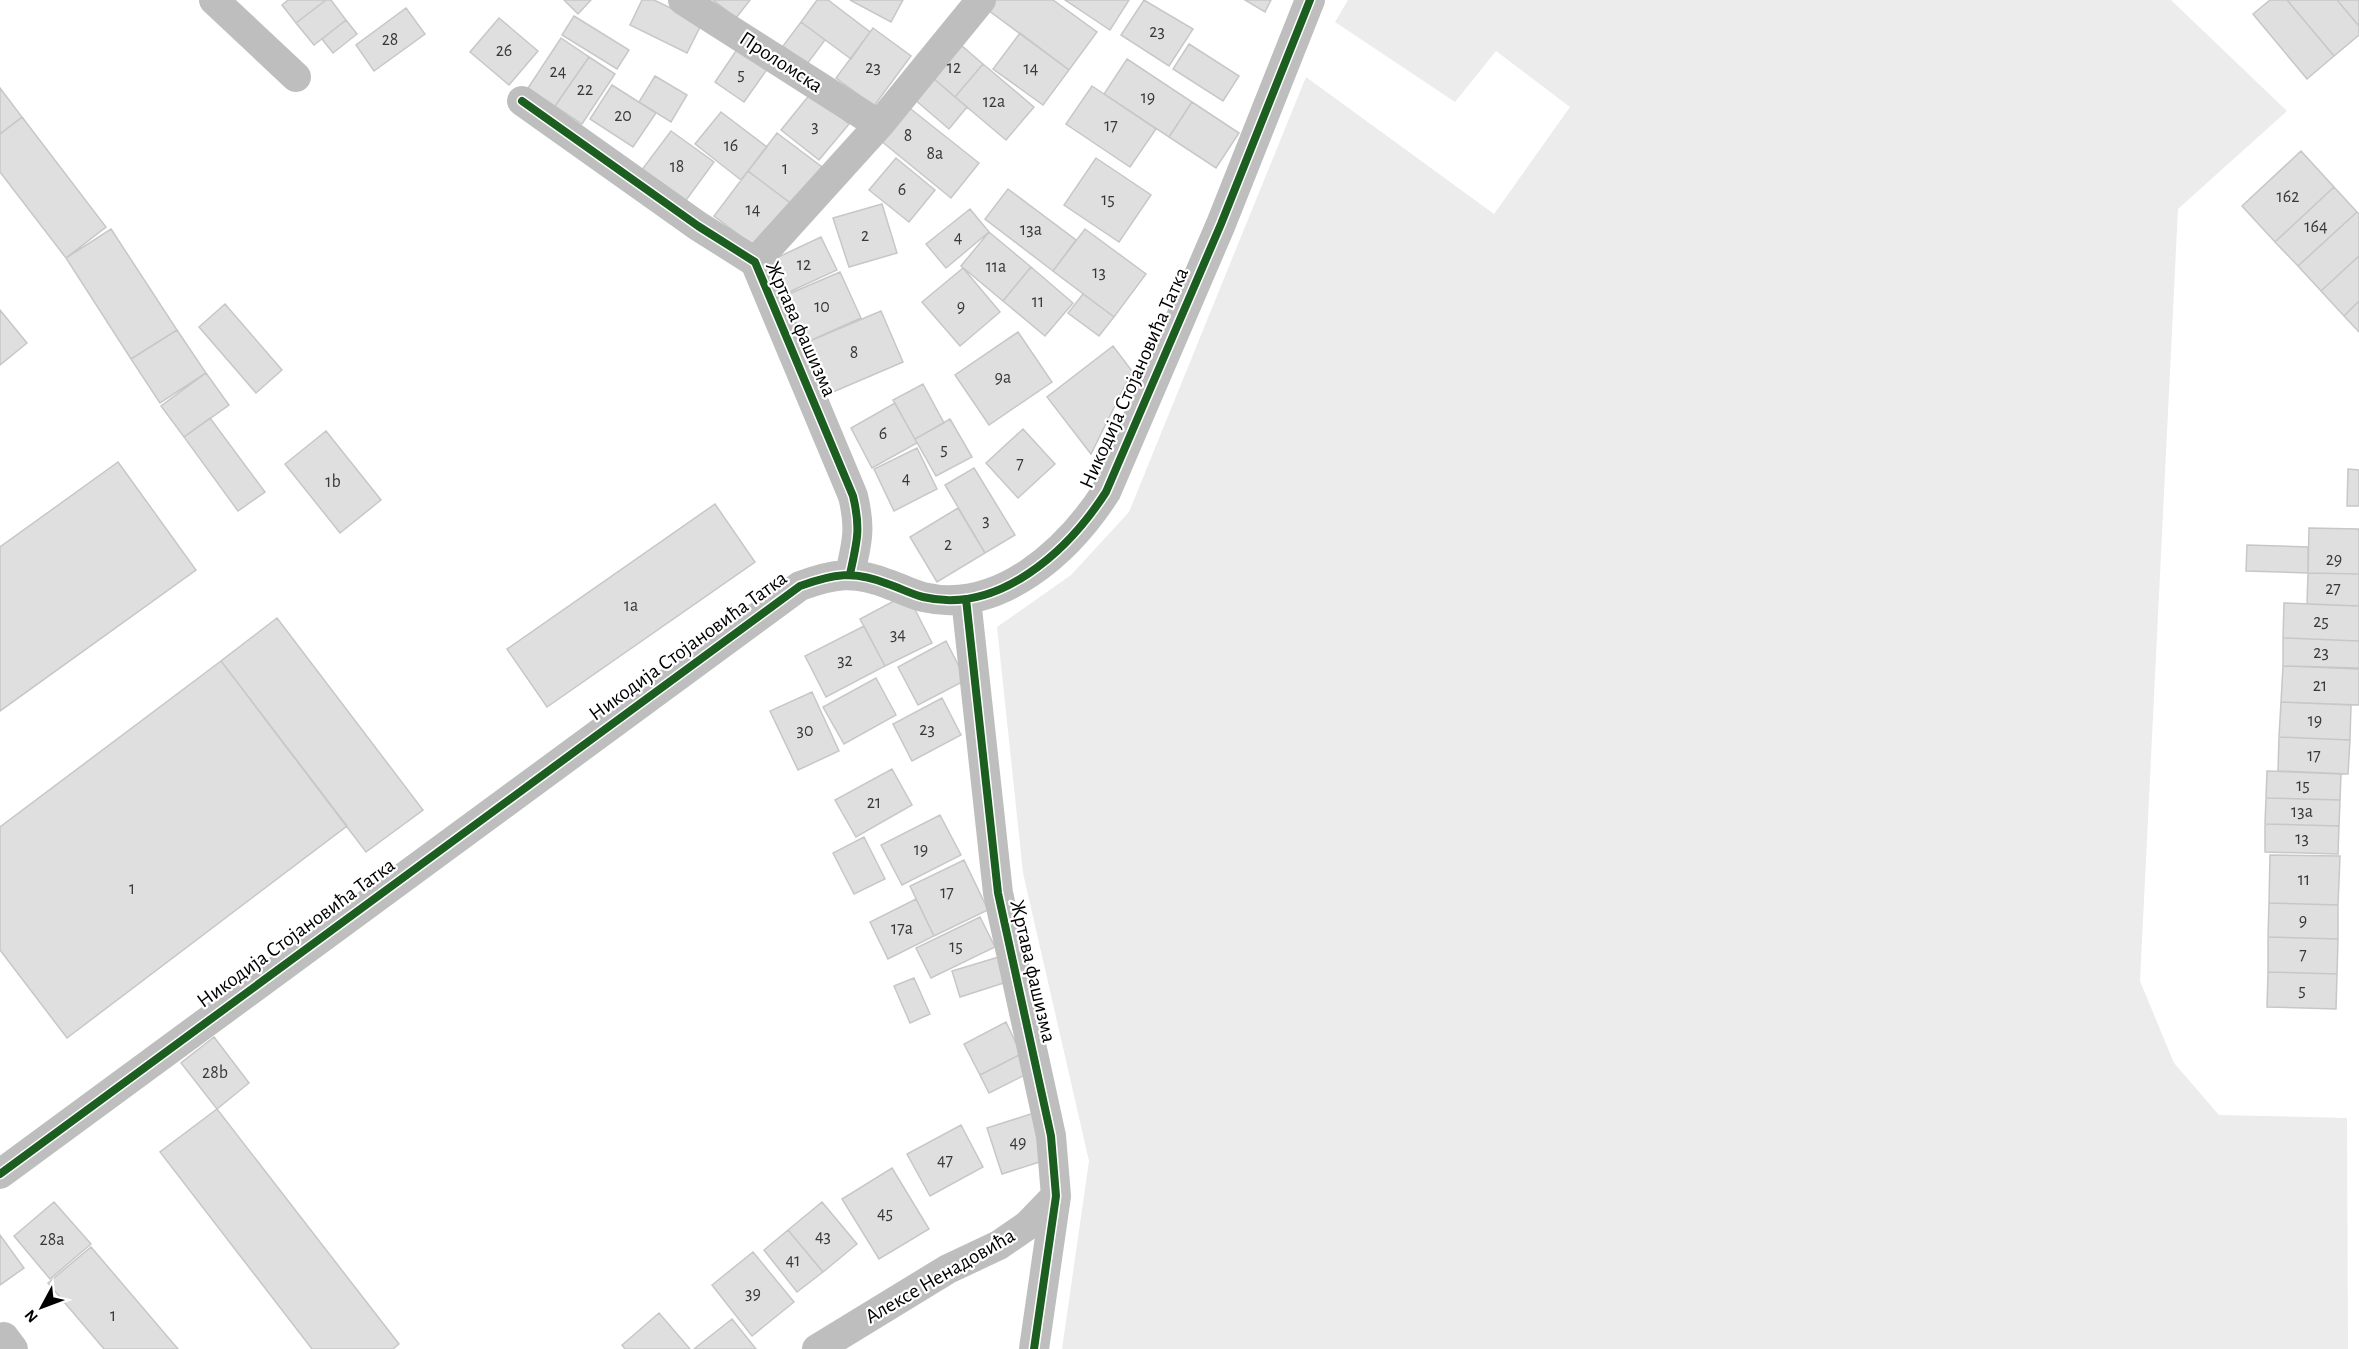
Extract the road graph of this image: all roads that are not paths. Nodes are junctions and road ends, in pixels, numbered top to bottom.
1 (214, 0) edge
2 (683, 0) edge
3 (981, 0) edge
4 (1310, 0) edge
5 (296, 77) dead end
6 (522, 100) dead end
7 (879, 125) junction
8 (755, 262) junction
9 (850, 574) junction
10 (966, 599) junction
11 (0, 1174) edge
12 (1056, 1196) junction
13 (818, 1349) edge
14 (1034, 1349) edge

1 - 5 street
2 - 7 street, Проломска
3 - 7 street
4 - 10 street, Никодија Стојановића Татка
6 - 8 street, Жртава фашизма
7 - 8 street
8 - 9 street, Жртава фашизма
9 - 10 street, Никодија Стојановића Татка
9 - 11 street, Никодија Стојановића Татка
10 - 12 street, Жртава фашизма
12 - 13 street, Алексе Ненадовића
12 - 14 street, Жртава фашизма

